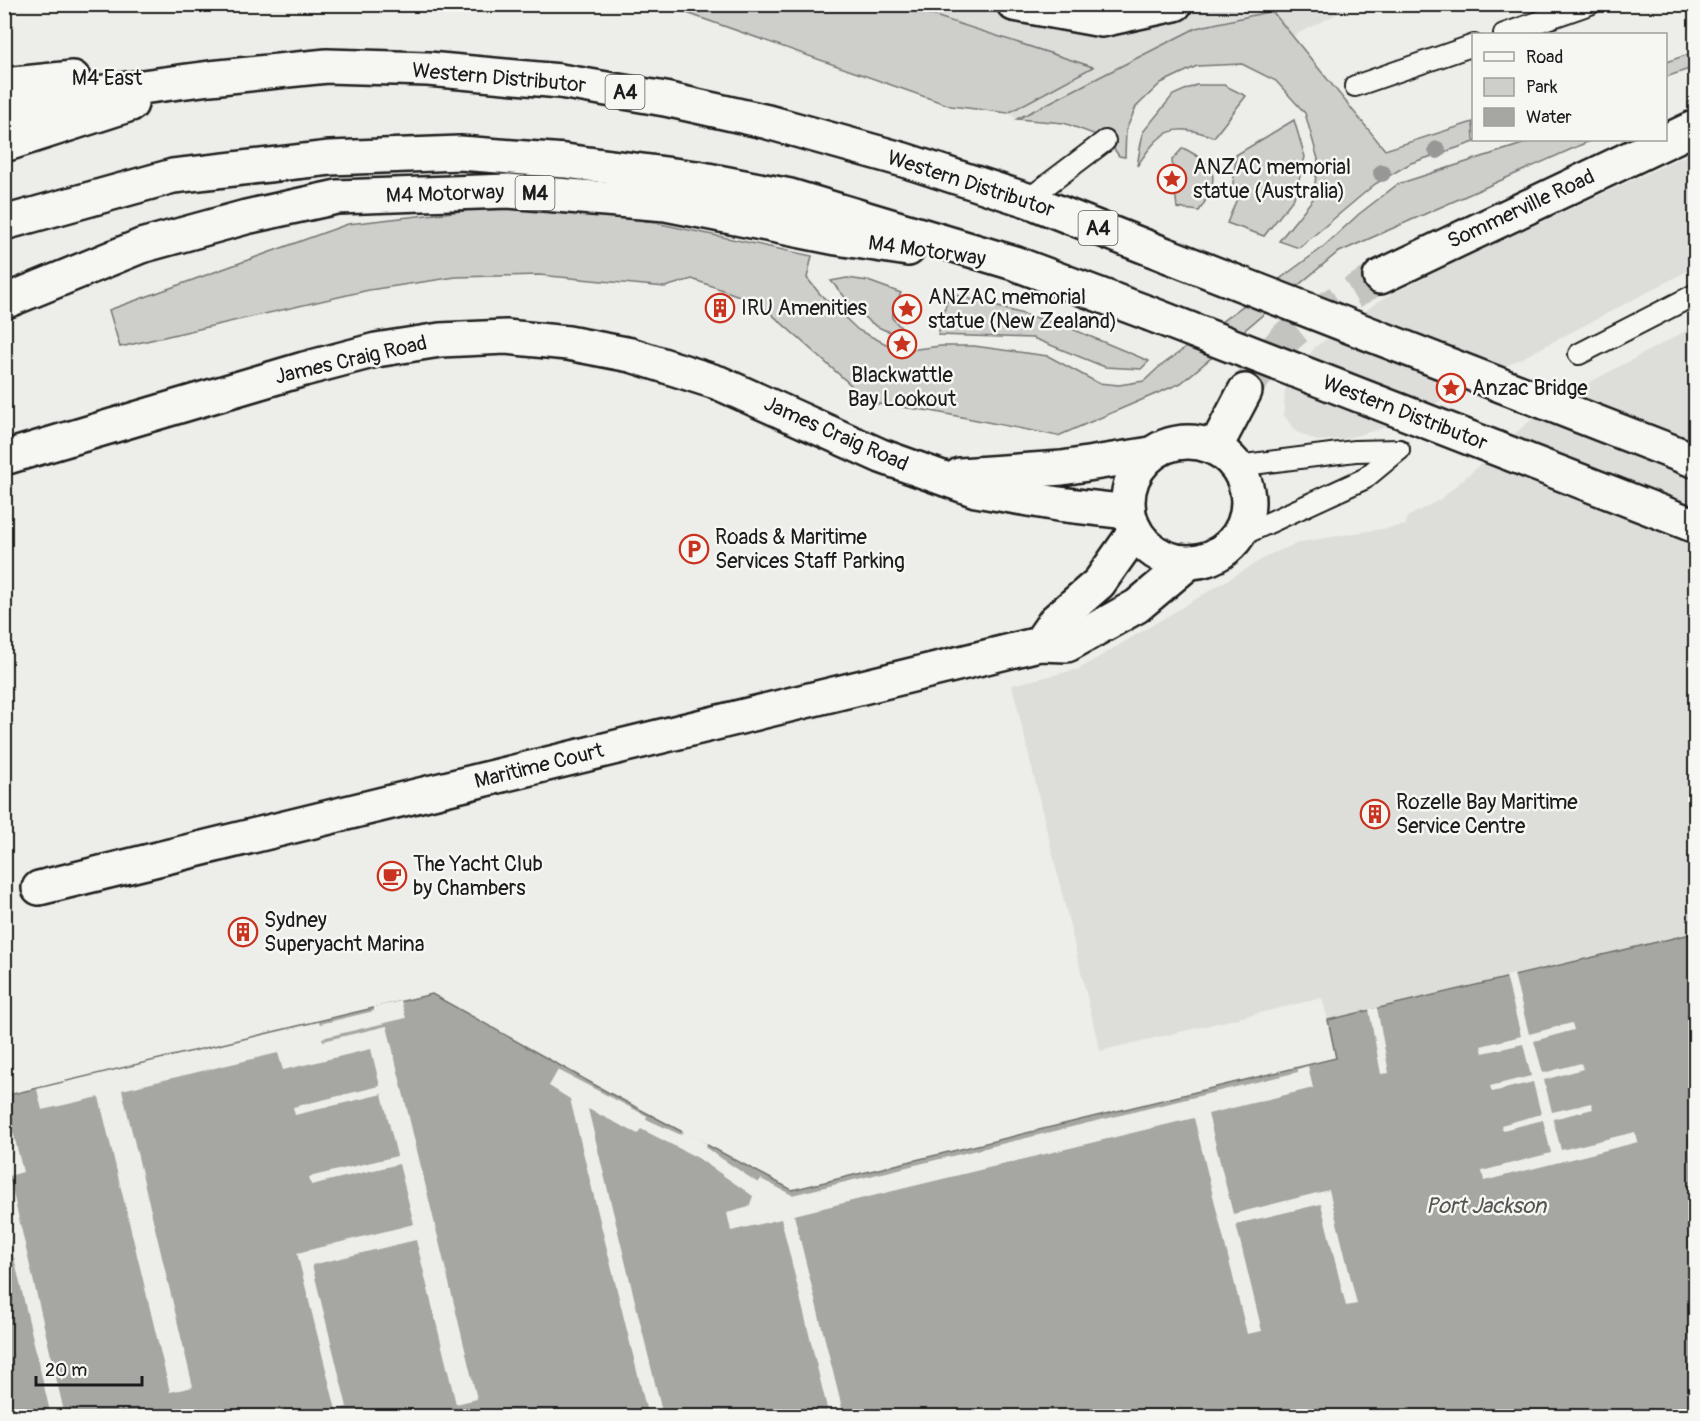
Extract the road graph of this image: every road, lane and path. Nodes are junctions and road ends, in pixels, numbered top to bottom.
1 (1014, 4) edge
2 (1175, 4) edge
3 (1590, 4) edge
4 (1507, 33) edge
5 (1472, 45) edge
6 (210, 78) junction
7 (4, 85) edge
8 (1354, 86) dead end
9 (4, 111) edge
10 (1695, 127) edge
11 (1667, 140) edge
12 (1105, 141) dead end
13 (1666, 141) edge
14 (4, 145) edge
15 (1027, 200) junction
16 (4, 223) edge
17 (1014, 263) junction
18 (1380, 277) tunnel mouth
19 (1695, 294) edge
20 (4, 302) edge
21 (1578, 354) dead end
22 (1245, 391) tunnel mouth
23 (1150, 454) junction
24 (1226, 457) junction
25 (4, 458) edge
26 (1695, 461) edge
27 (935, 477) junction
28 (1131, 522) junction
29 (1695, 526) edge
30 (1238, 537) junction
31 (1188, 563) junction
32 (1039, 644) junction
33 (39, 888) dead end

1 - 2 main road
3 - 4 lane
5 - 8 lane
6 - 7 main road, M4 East
6 - 9 main road
6 - 14 main road
6 - 15 main road, Western Distributor / A4
10 - 11 main road, Sommerville Road
12 - 15 lane
13 - 18 main road, Sommerville Road
15 - 26 main road, Western Distributor / A4, bridge
16 - 17 main road
17 - 20 main road, M4 Motorway / M4
17 - 29 main road, Western Distributor, bridge
19 - 21 lane
22 - 24 main road
23 - 24 main road
23 - 27 main road, James Craig Road
23 - 28 main road
24 - 30 main road
24 - 30 lane
25 - 27 main road, James Craig Road
27 - 28 main road, James Craig Road
28 - 31 main road
28 - 32 main road
30 - 31 main road
31 - 32 main road, Maritime Court
32 - 33 main road, Maritime Court

